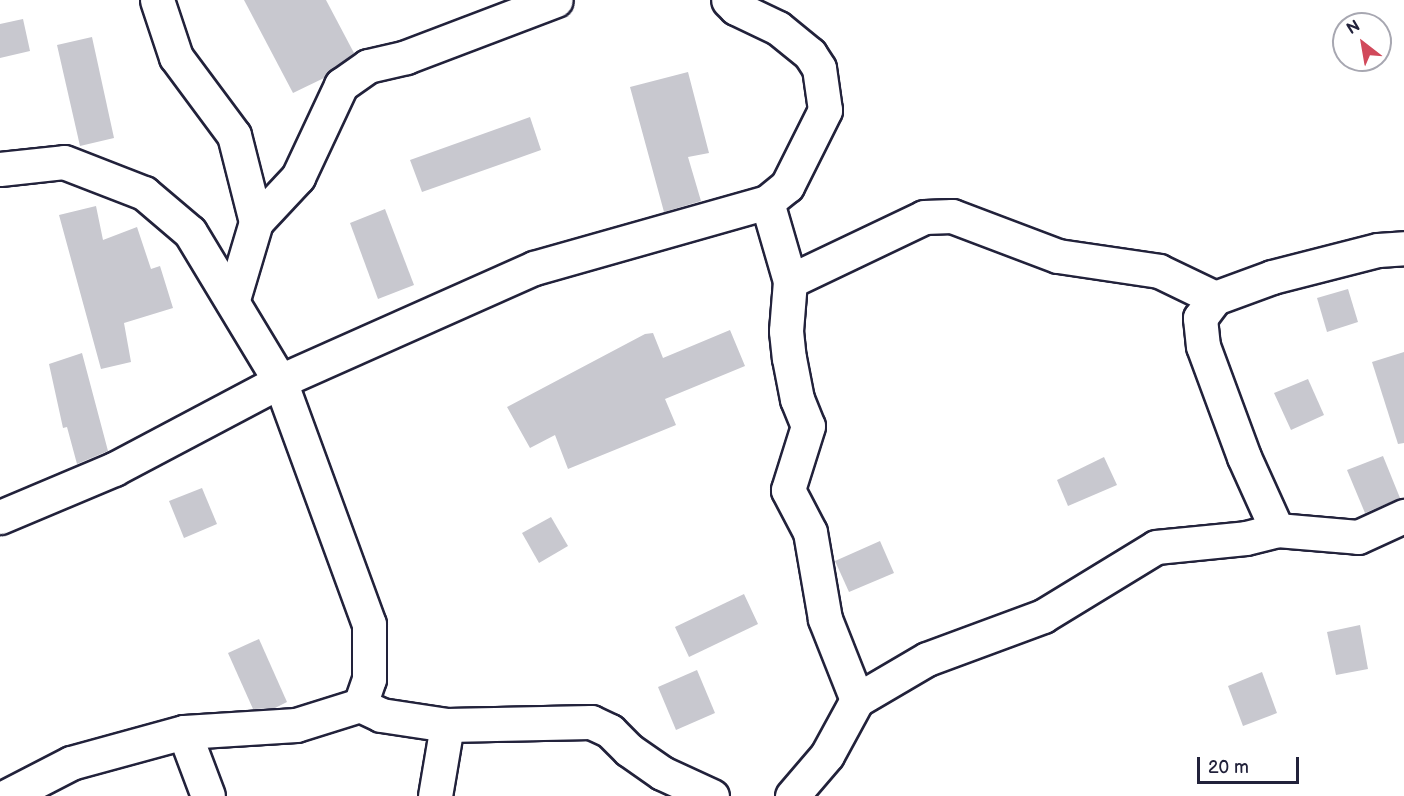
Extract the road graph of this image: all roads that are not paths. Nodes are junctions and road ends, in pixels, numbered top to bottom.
1 (158, 0) edge
2 (556, 0) edge
3 (728, 0) edge
4 (0, 169) edge
5 (767, 202) junction
6 (255, 222) junction
7 (1404, 248) edge
8 (790, 281) junction
9 (1215, 298) junction
10 (233, 299) junction
11 (280, 381) junction
12 (5, 509) edge
13 (1404, 516) edge
14 (1277, 530) junction
15 (857, 700) junction
16 (360, 705) junction
17 (447, 725) junction
18 (184, 732) junction
19 (0, 789) edge
20 (1, 796) edge
21 (7, 796) edge
22 (208, 796) edge
23 (435, 796) edge
24 (712, 796) edge
25 (792, 796) edge

1 - 6 street
2 - 6 street
3 - 5 street
4 - 10 street
5 - 8 street
5 - 11 street
6 - 10 street
7 - 9 street
8 - 9 street
8 - 15 street
9 - 14 street
10 - 11 street
11 - 12 street
11 - 16 street
13 - 14 street
14 - 15 street
15 - 25 street
16 - 17 street
16 - 18 street
17 - 23 street
17 - 24 street
18 - 21 street
18 - 22 street
19 - 20 street

